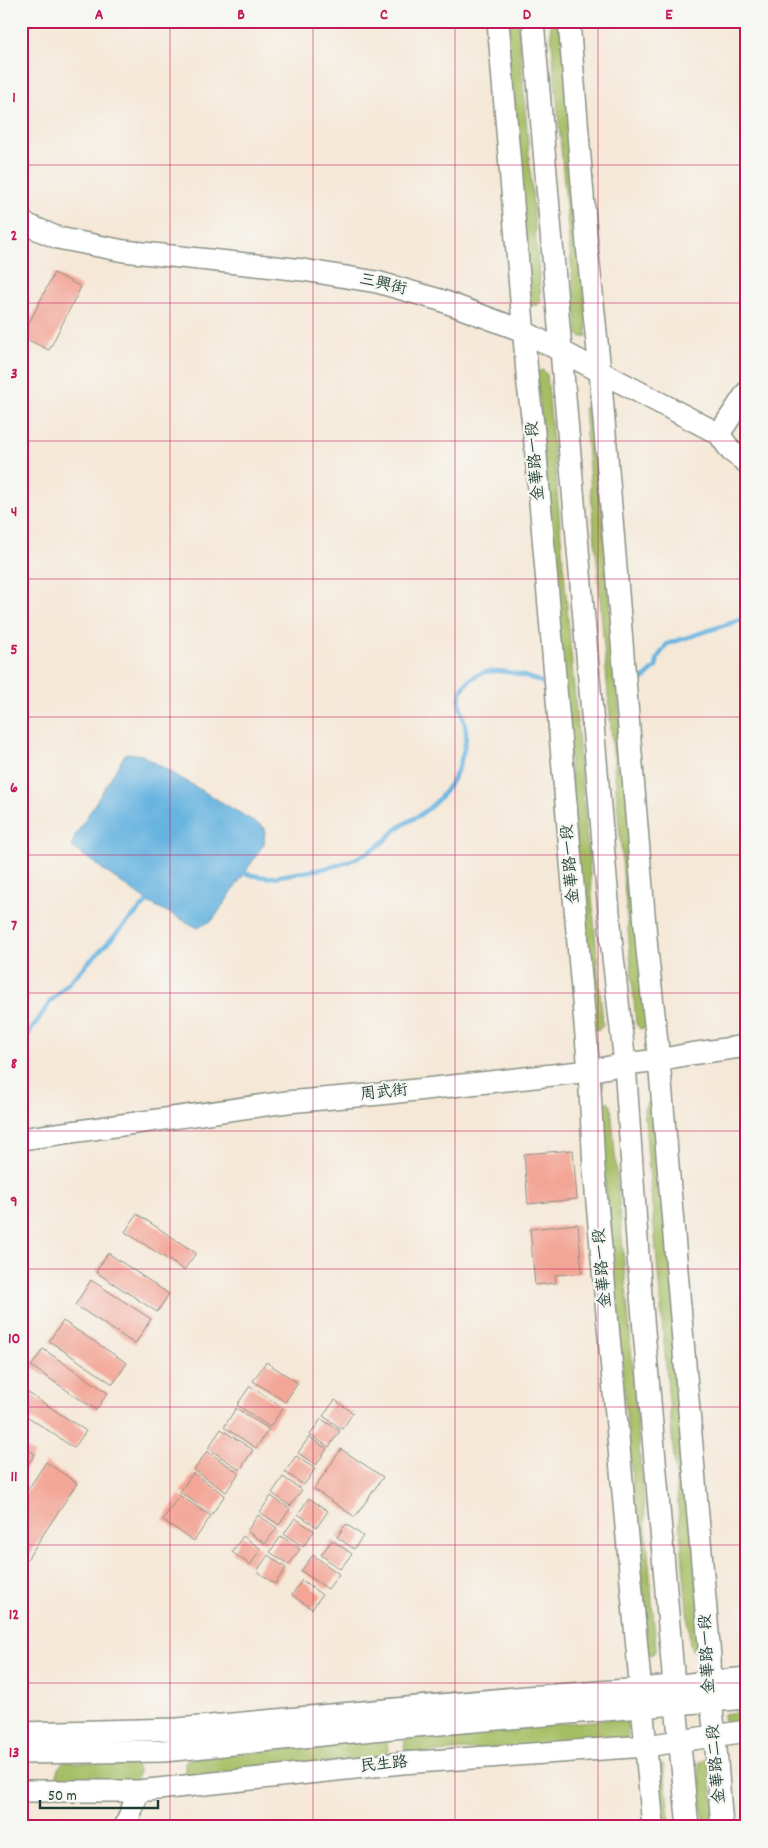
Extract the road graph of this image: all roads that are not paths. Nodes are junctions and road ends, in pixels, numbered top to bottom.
1 (498, 21) edge
2 (533, 21) edge
3 (569, 21) edge
4 (21, 222) edge
5 (523, 331) junction
6 (562, 353) junction
7 (600, 372) junction
8 (747, 392) edge
9 (719, 434) junction
10 (747, 463) edge
11 (747, 1046) edge
12 (659, 1060) junction
13 (625, 1064) junction
14 (589, 1071) junction
15 (21, 1139) edge
16 (747, 1678) edge
17 (710, 1680) junction
18 (674, 1695) junction
19 (642, 1698) junction
20 (747, 1698) edge
21 (711, 1702) junction
22 (747, 1731) edge
23 (21, 1733) edge
24 (715, 1736) junction
25 (680, 1742) junction
26 (646, 1746) junction
27 (21, 1753) edge
28 (21, 1791) edge
29 (139, 1791) junction
30 (125, 1827) edge
31 (653, 1827) edge
32 (688, 1827) edge
33 (722, 1827) edge

1 - 5 street, 金華路一段
2 - 6 street
3 - 7 street, 金華路一段
4 - 5 street, 三興街
5 - 6 street, 三興街
5 - 14 street, 金華路一段
6 - 7 street, 三興街
6 - 13 street
7 - 9 street, 三興街
7 - 12 street, 金華路一段
8 - 9 street
9 - 10 street, 三興街
11 - 12 street, 周武街
12 - 13 street, 周武街
12 - 17 street, 金華路一段
13 - 14 street, 周武街
13 - 18 street
14 - 15 street, 周武街
14 - 19 street, 金華路一段
16 - 17 street
17 - 18 street
17 - 21 street, 金華路一段
18 - 19 street
18 - 21 street
18 - 25 street
19 - 23 street
19 - 26 street
19 - 27 street
20 - 21 street
21 - 24 street, 金華路二段
22 - 24 street, 民生路
24 - 25 street, 民生路
24 - 33 street, 金華路二段
25 - 26 street, 民生路
25 - 32 street
26 - 29 street, 民生路
26 - 31 street
28 - 29 street, 民生路
29 - 30 street

